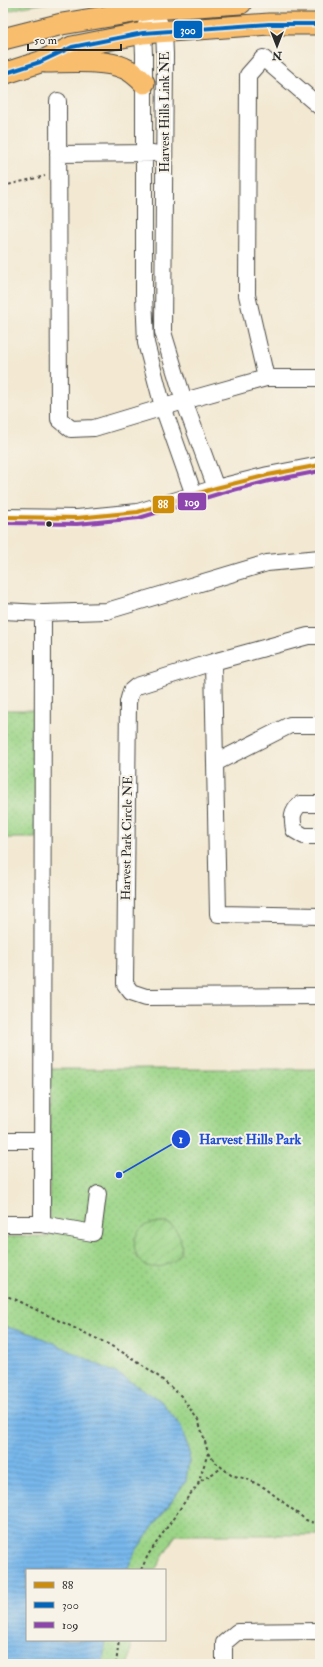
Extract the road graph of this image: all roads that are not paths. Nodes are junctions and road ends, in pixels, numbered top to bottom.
1 (241, 3) edge
2 (152, 6) edge
3 (320, 24) edge
4 (164, 32) junction
5 (143, 33) junction
6 (3, 39) edge
7 (40, 62) junction
8 (3, 74) edge
9 (144, 83) junction
10 (58, 101) dead end
11 (320, 107) edge
12 (144, 153) junction
13 (165, 153) junction
14 (58, 154) junction
15 (266, 378) junction
16 (320, 378) edge
17 (184, 401) junction
18 (163, 407) junction
19 (320, 465) edge
20 (216, 488) junction
21 (194, 495) junction
22 (3, 517) edge
23 (320, 558) edge
24 (3, 611) edge
25 (43, 613) junction
26 (320, 636) edge
27 (213, 662) junction
28 (320, 725) edge
29 (215, 762) junction
30 (320, 804) edge
31 (320, 836) edge
32 (320, 916) edge
33 (320, 996) edge
34 (3, 1140) edge
35 (42, 1140) junction
36 (98, 1194) dead end
37 (3, 1224) edge
38 (42, 1224) junction
39 (320, 1631) edge
40 (224, 1664) edge

1 - 2 main road
2 - 4 street, Harvest Hills Link NE
2 - 5 street, Harvest Hills Link NE
2 - 6 main road
3 - 4 main road
4 - 5 main road
4 - 13 street, Harvest Hills Link NE
5 - 7 main road
5 - 9 street, Harvest Hills Link NE
7 - 8 main road
7 - 9 main road
9 - 12 street, Harvest Hills Link NE
10 - 14 street
11 - 15 street
12 - 13 street
12 - 14 street
12 - 18 street, Harvest Hills Link NE
13 - 17 street, Harvest Hills Link NE
14 - 18 street
15 - 16 street
15 - 17 street
17 - 18 street
17 - 20 street, Harvest Hills Link NE
18 - 21 street, Harvest Hills Link NE
19 - 20 street
20 - 21 street
21 - 22 street
23 - 25 street
24 - 25 street
25 - 35 street
26 - 27 street, Harvest Park Circle NE
27 - 29 street
27 - 33 street, Harvest Park Circle NE
28 - 29 street
29 - 32 street
30 - 31 street
34 - 35 street
35 - 38 street
36 - 38 street
37 - 38 street
39 - 40 street

